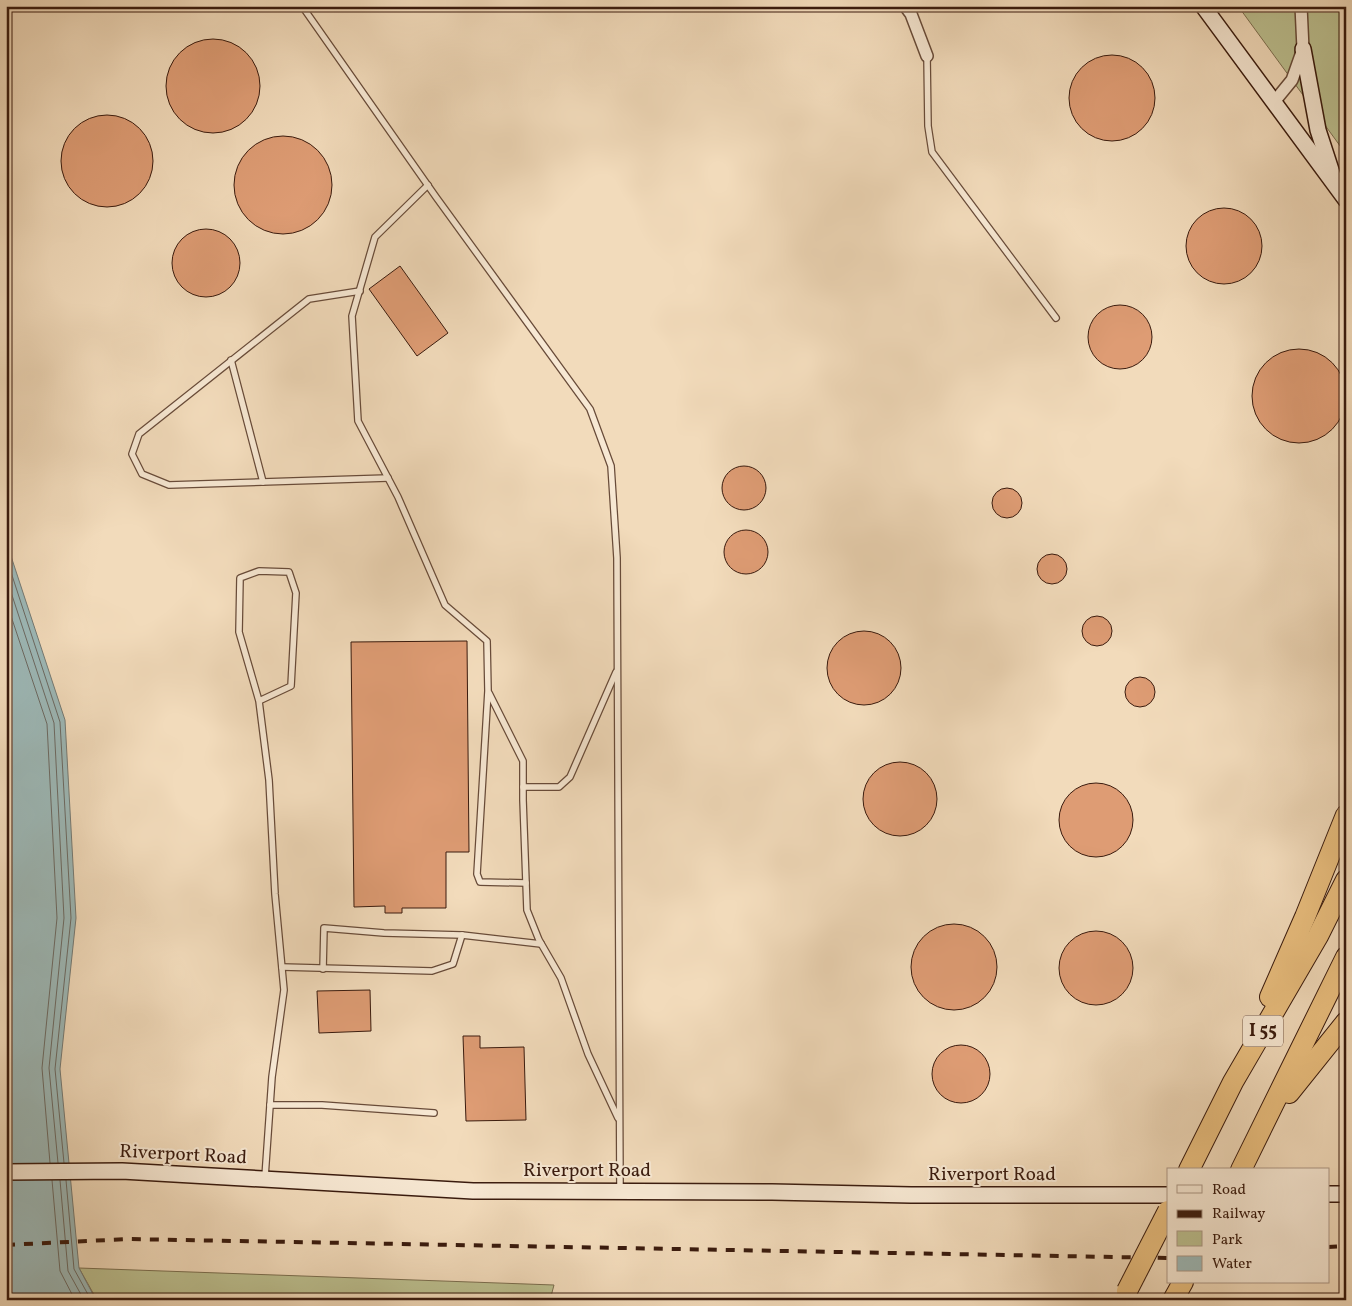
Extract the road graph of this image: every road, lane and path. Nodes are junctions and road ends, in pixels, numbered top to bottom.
1 (302, 6) edge
2 (905, 6) edge
3 (1203, 6) edge
4 (1302, 6) edge
5 (1302, 49) junction
6 (928, 56) joint
7 (1274, 102) junction
8 (428, 185) junction
9 (1342, 195) edge
10 (360, 291) junction
11 (1056, 318) dead end
12 (231, 360) junction
13 (388, 478) junction
14 (263, 482) junction
15 (617, 670) junction
16 (488, 691) junction
17 (259, 701) junction
18 (523, 787) junction
19 (1346, 814) edge
20 (1346, 880) edge
21 (526, 883) junction
22 (462, 935) junction
23 (541, 944) junction
24 (1342, 964) edge
25 (282, 968) junction
26 (322, 969) junction
27 (1346, 1022) edge
28 (1233, 1082) junction
29 (270, 1105) junction
30 (434, 1114) dead end
31 (619, 1121) junction
32 (1265, 1125) junction
33 (1191, 1168) edge
34 (1242, 1168) edge
35 (6, 1172) edge
36 (265, 1179) junction
37 (620, 1191) junction
38 (1167, 1194) edge
39 (1330, 1194) edge
40 (1346, 1194) edge
41 (1167, 1213) edge
42 (1182, 1284) edge
43 (1124, 1295) edge
44 (1174, 1300) edge

1 - 8 lane
2 - 6 street
3 - 7 main road
4 - 5 street
5 - 7 street
5 - 9 main road
6 - 11 lane
7 - 9 main road
8 - 10 lane
8 - 15 lane
10 - 12 lane
10 - 13 lane
12 - 14 lane
12 - 14 lane
13 - 14 lane
13 - 16 lane
15 - 18 lane
15 - 31 lane
16 - 18 lane
16 - 21 lane
17 - 17 lane
17 - 25 lane
18 - 21 lane
19 - 28 highway
20 - 28 highway, I 55
21 - 23 lane
22 - 23 lane
22 - 26 lane
22 - 26 lane
23 - 31 lane
24 - 32 highway, I 55
25 - 26 lane
25 - 29 lane
27 - 32 highway
28 - 33 highway, I 55
29 - 30 lane
29 - 36 lane
31 - 37 lane
32 - 34 highway, I 55
35 - 36 main road, Riverport Road
36 - 37 main road, Riverport Road
37 - 38 main road, Riverport Road
39 - 40 main road
41 - 43 highway, bridge
42 - 44 highway

